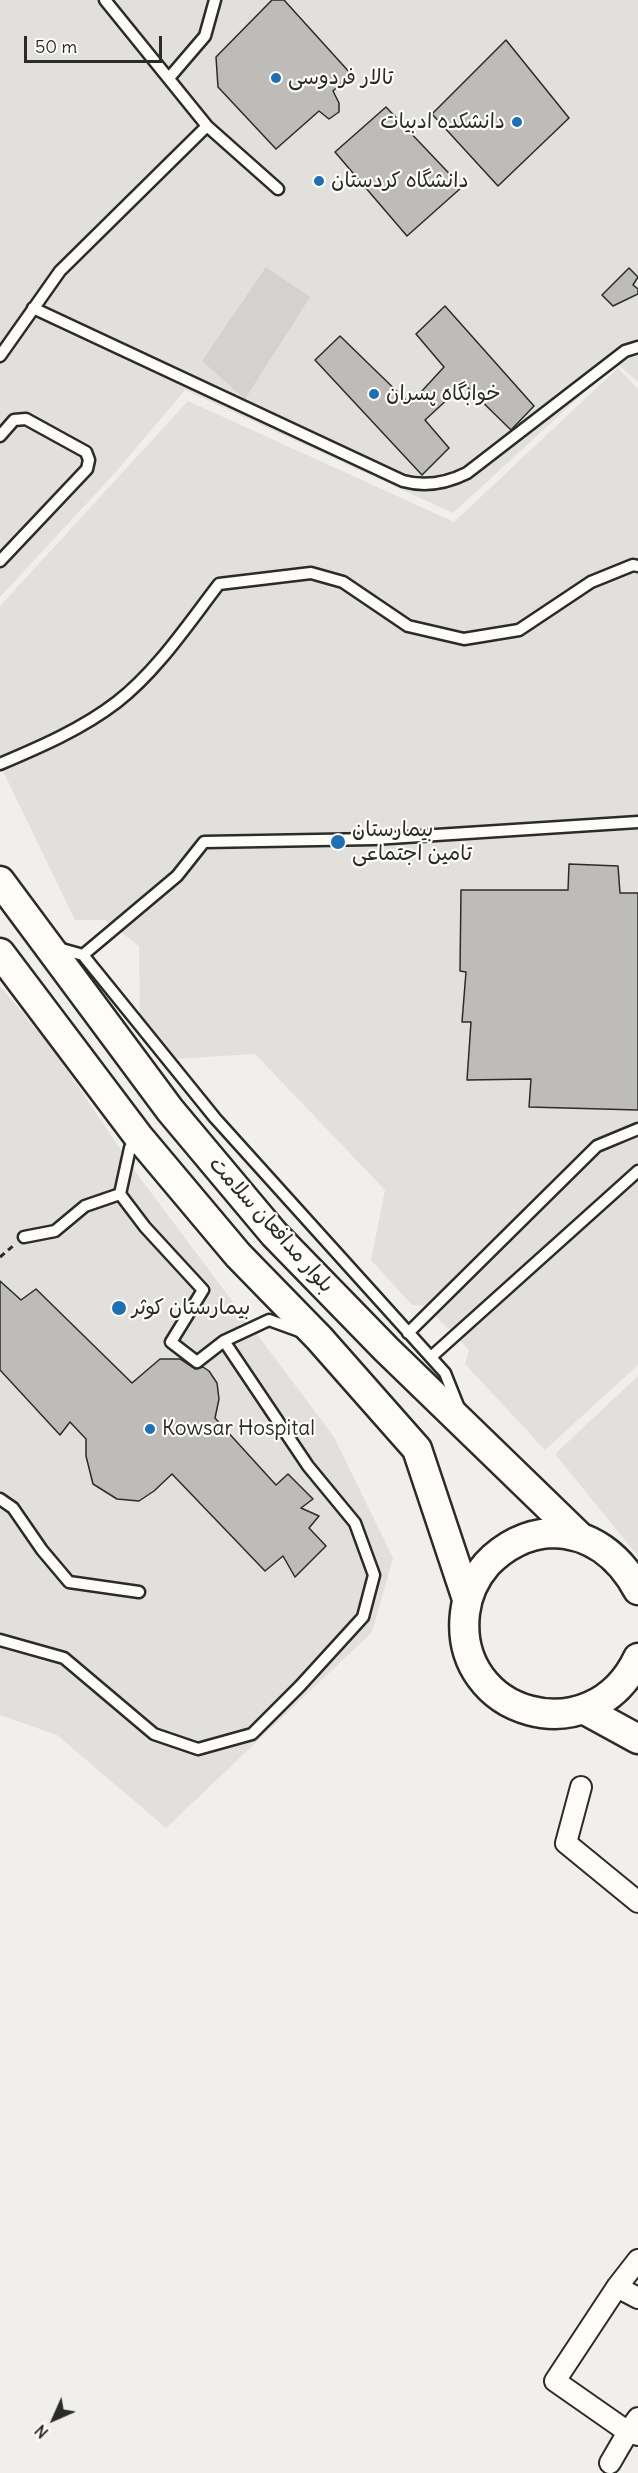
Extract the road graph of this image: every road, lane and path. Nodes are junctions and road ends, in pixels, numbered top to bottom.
1 (105, 0) edge
2 (215, 0) edge
3 (169, 78) junction
4 (207, 126) junction
5 (278, 189) dead end
6 (33, 308) junction
7 (638, 347) edge
8 (0, 356) edge
9 (0, 436) edge
10 (0, 561) edge
11 (638, 566) edge
12 (0, 764) edge
13 (638, 822) edge
14 (0, 881) edge
15 (47, 945) junction
16 (0, 953) edge
17 (83, 955) junction
18 (638, 1129) edge
19 (138, 1136) junction
20 (638, 1171) edge
21 (120, 1194) junction
22 (24, 1237) dead end
23 (408, 1332) junction
24 (318, 1338) junction
25 (224, 1341) junction
26 (431, 1357) junction
27 (466, 1425) junction
28 (0, 1499) edge
29 (580, 1537) junction
30 (638, 1590) edge
31 (139, 1592) dead end
32 (467, 1599) junction
33 (0, 1640) edge
34 (638, 1658) edge
35 (585, 1710) junction
36 (638, 1739) edge
37 (581, 1787) dead end
38 (638, 1902) edge
39 (638, 2260) edge
40 (617, 2287) junction
41 (638, 2298) edge
42 (635, 2428) edge
43 (610, 2463) dead end

1 - 3 lane
2 - 3 lane
3 - 4 lane
4 - 5 lane
4 - 6 lane
6 - 7 lane
6 - 8 lane
9 - 10 lane
11 - 12 lane
13 - 17 lane
14 - 15 main road, بلوار مدافعان سلامت
15 - 17 lane
15 - 27 main road, بلوار مدافعان سلامت
16 - 19 main road, بلوار مدافعان سلامت
17 - 23 lane
18 - 23 lane
19 - 21 lane
19 - 24 main road, بلوار مدافعان سلامت
20 - 26 lane
21 - 22 lane
21 - 25 lane
23 - 26 lane
24 - 25 lane
24 - 32 main road, بلوار مدافعان سلامت
25 - 33 lane
26 - 27 lane
27 - 29 main road, بلوار مدافعان سلامت
28 - 31 lane
29 - 30 main road
29 - 32 main road
32 - 35 main road
34 - 35 main road
35 - 36 main road
37 - 38 street
39 - 40 street
40 - 41 street
40 - 42 street
42 - 43 street

